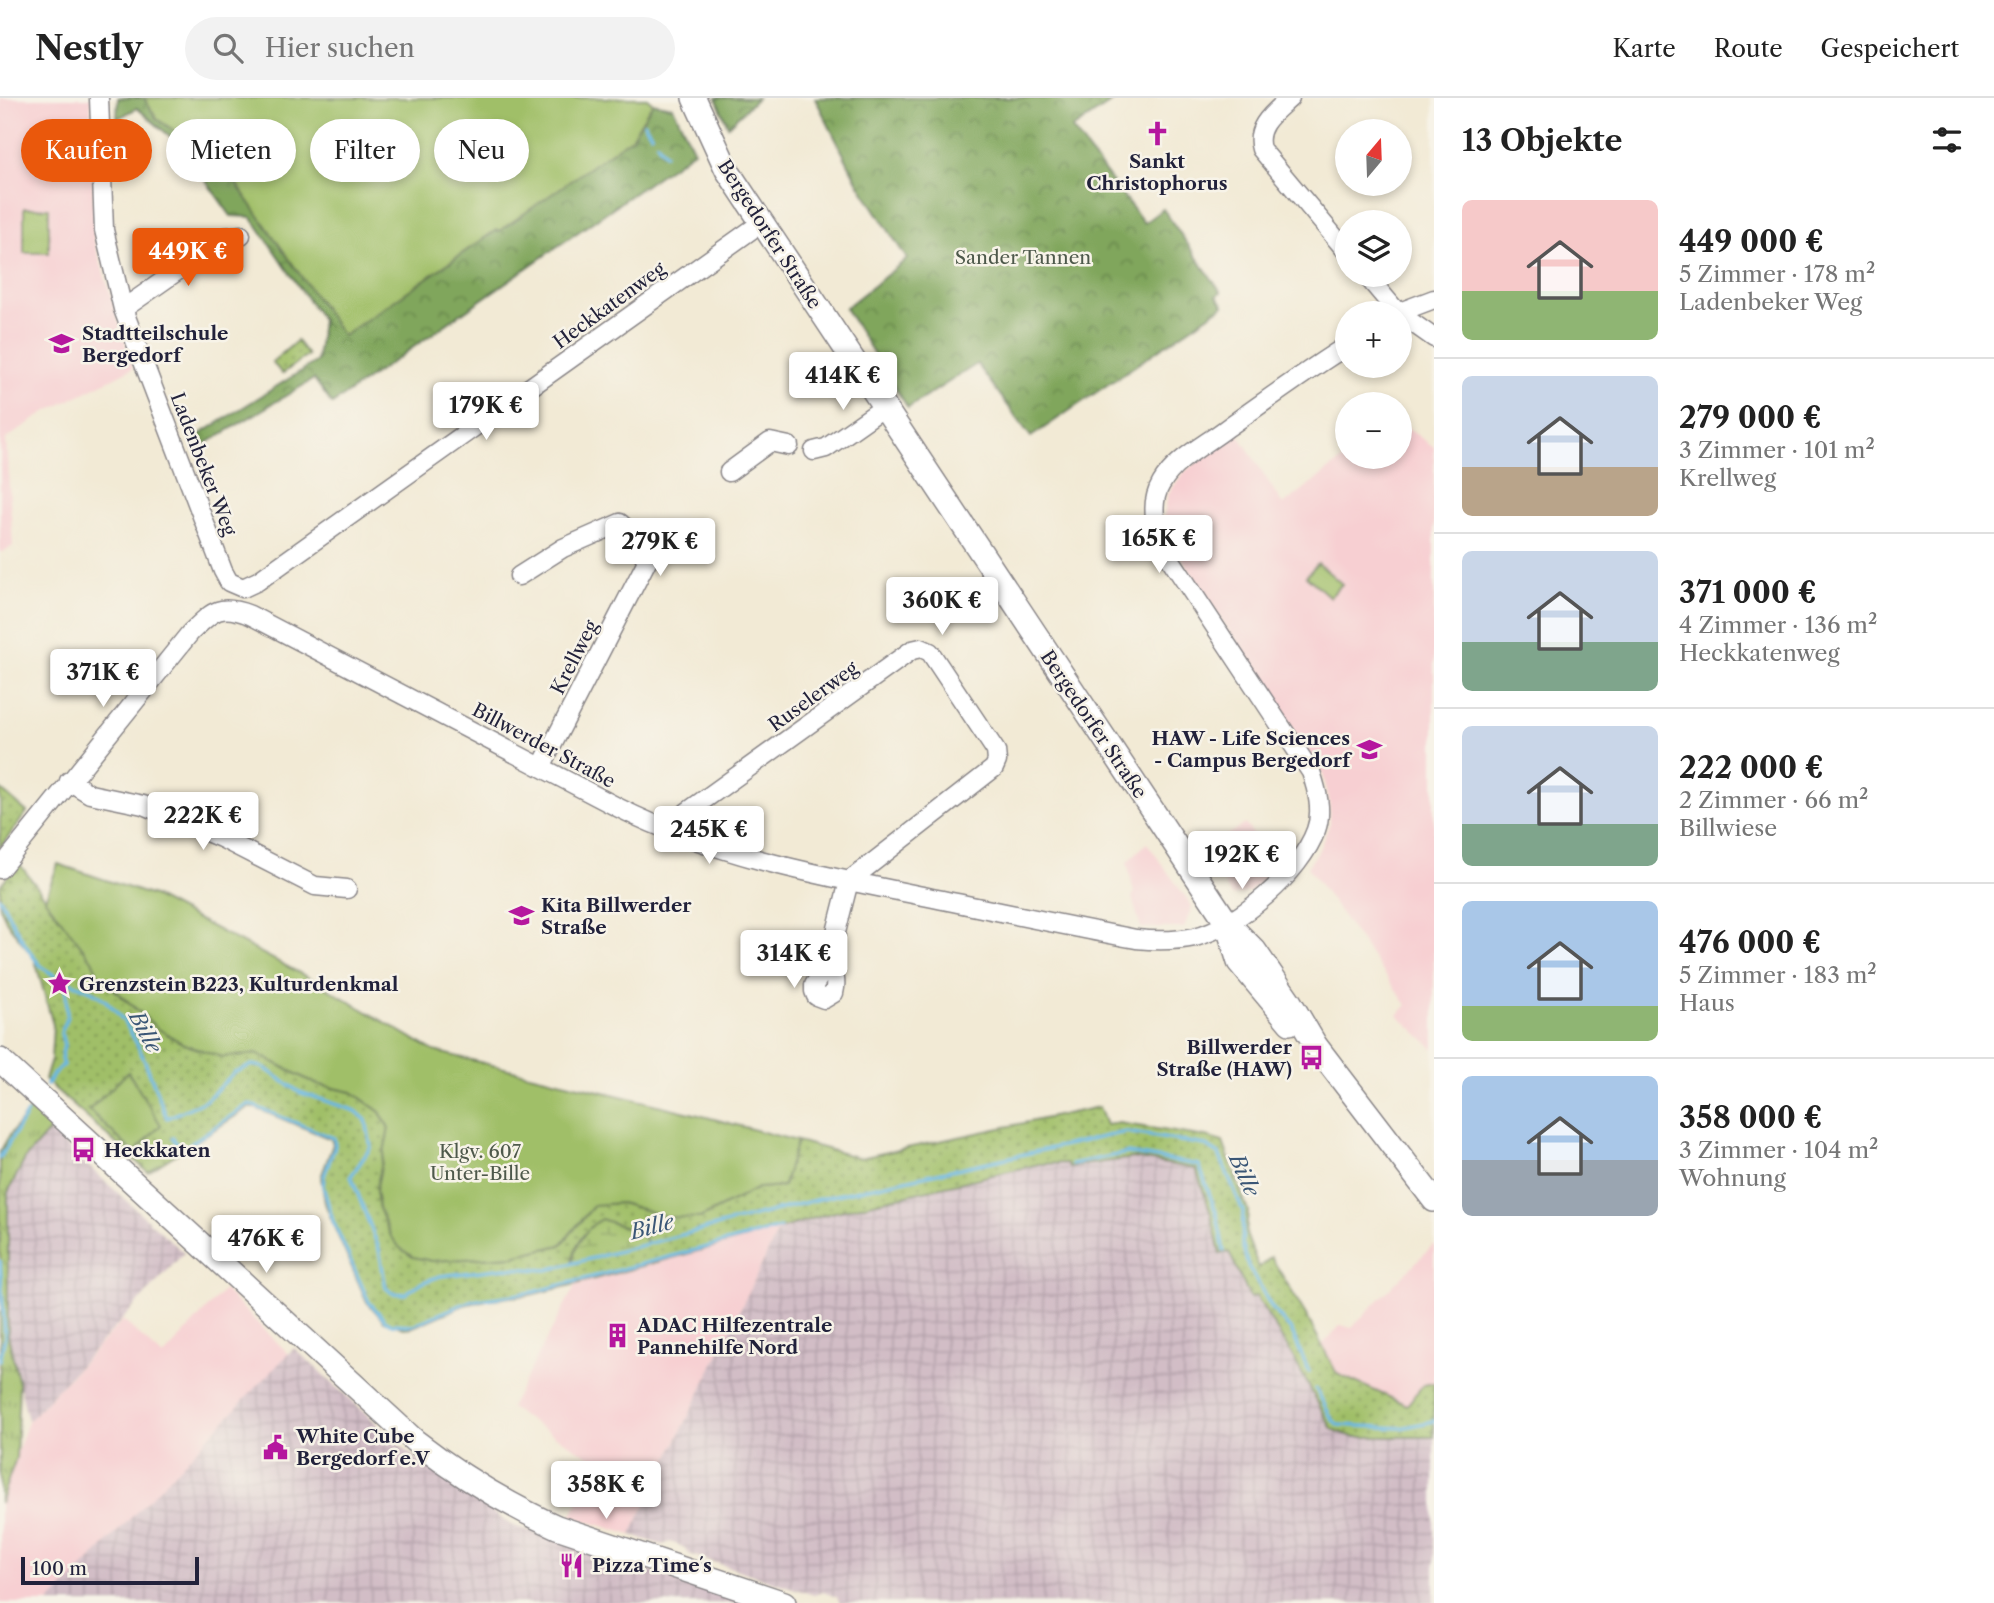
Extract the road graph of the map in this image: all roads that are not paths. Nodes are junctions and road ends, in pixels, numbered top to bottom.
1 (99, 98) edge
2 (694, 98) edge
3 (1290, 98) edge
4 (761, 223) junction
5 (241, 236) dead end
6 (1335, 238) edge
7 (1376, 287) edge
8 (1434, 299) edge
9 (1388, 301) edge
10 (1412, 308) edge
11 (123, 309) junction
12 (1412, 323) edge
13 (1434, 338) edge
14 (1335, 353) edge
15 (883, 408) junction
16 (789, 446) dead end
17 (814, 451) dead end
18 (729, 472) dead end
19 (519, 576) dead end
20 (240, 587) joint
21 (541, 767) junction
22 (69, 781) junction
23 (672, 833) junction
24 (1, 868) edge
25 (849, 881) junction
26 (347, 889) dead end
27 (1228, 925) junction
28 (828, 964) dead end
29 (0, 1060) edge
30 (1434, 1200) edge
31 (784, 1603) edge

1 - 11 street, Ladenbeker Weg
2 - 4 main road, Bergedorfer Straße
3 - 6 street
4 - 15 main road, Bergedorfer Straße
4 - 20 street, Heckkatenweg
5 - 11 street
7 - 9 street
8 - 10 street
11 - 20 street, Ladenbeker Weg
12 - 13 street
14 - 27 street, Billwerder Straße
15 - 17 street
15 - 27 main road, Bergedorfer Straße
16 - 18 street
19 - 21 street, Krellweg
21 - 22 street, Billwerder Straße
21 - 23 street, Billwerder Straße
22 - 24 street
22 - 26 street
23 - 25 street, Billwerder Straße
23 - 25 street, Ruselerweg
25 - 27 street, Billwerder Straße
25 - 28 street
27 - 30 main road, Bergedorfer Straße
29 - 31 main road

